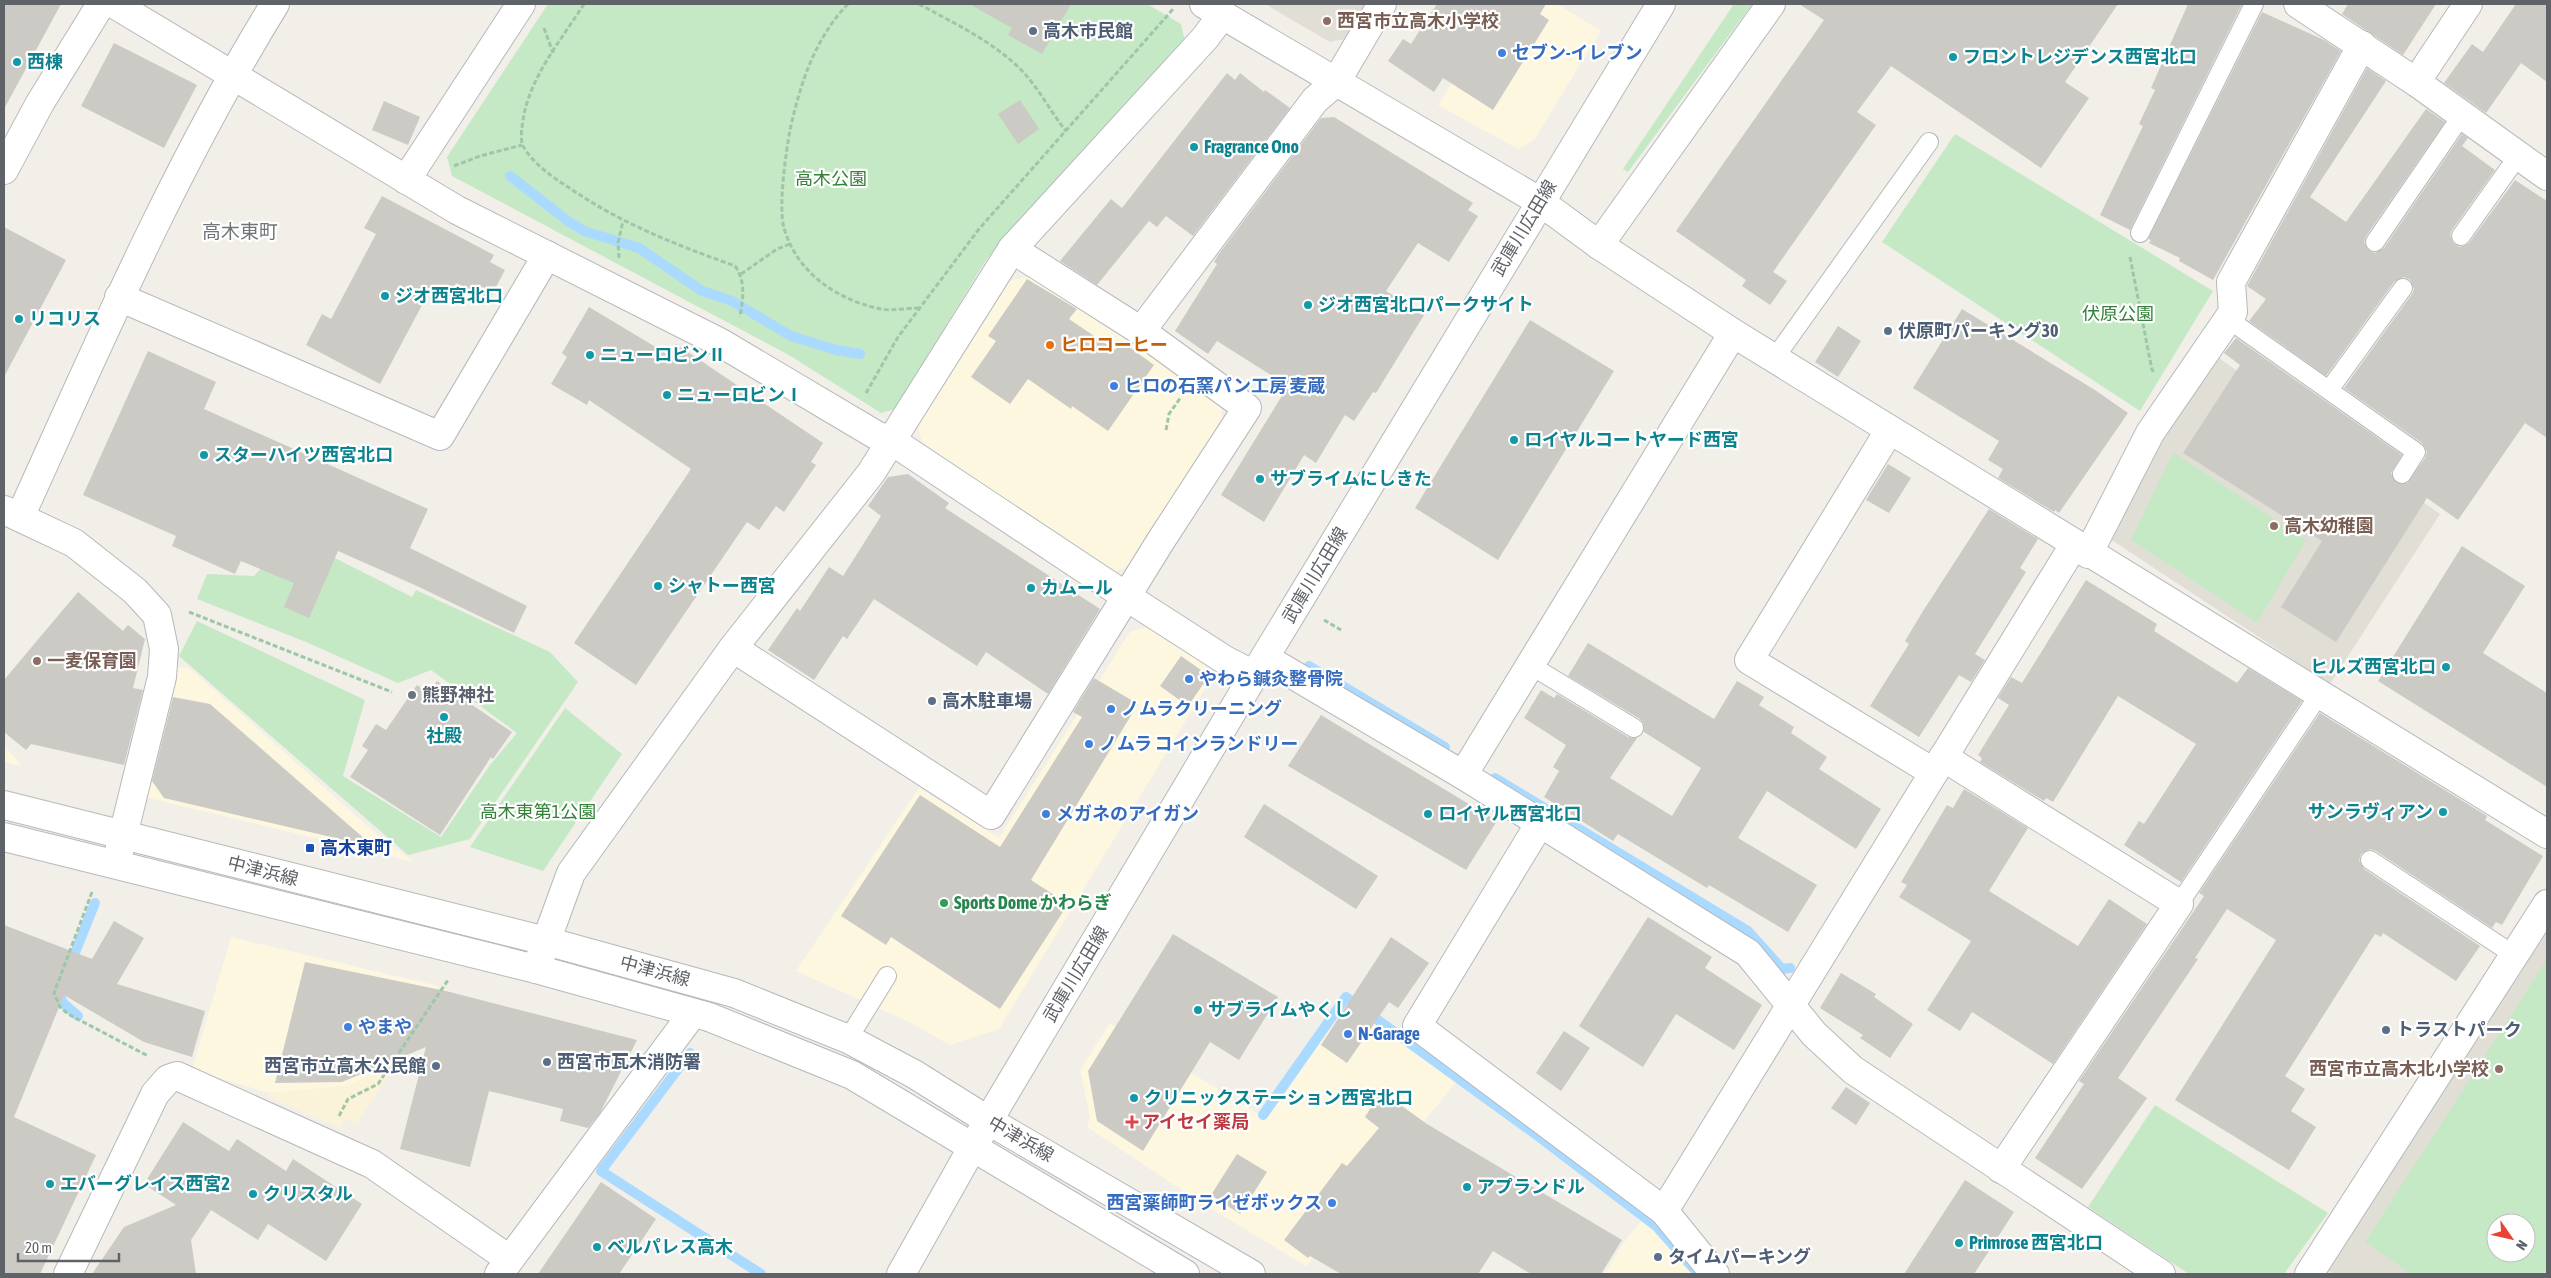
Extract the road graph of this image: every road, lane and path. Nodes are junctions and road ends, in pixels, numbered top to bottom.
1 (101, 4) edge
2 (114, 4) edge
3 (275, 4) edge
4 (521, 4) edge
5 (584, 4) edge
6 (848, 4) edge
7 (920, 4) edge
8 (1382, 4) edge
9 (1662, 4) edge
10 (1771, 4) edge
11 (2254, 4) edge
12 (2298, 4) edge
13 (2468, 4) edge
14 (1213, 9) edge
15 (2362, 45) junction
16 (232, 74) junction
17 (1336, 82) junction
18 (2416, 82) junction
19 (2462, 115) junction
20 (1066, 131) dead end
21 (1929, 142) dead end
22 (522, 145) junction
23 (2518, 156) junction
24 (4, 170) edge
25 (2547, 176) edge
26 (406, 180) junction
27 (432, 196) junction
28 (1540, 201) junction
29 (2140, 233) joint
30 (2461, 236) dead end
31 (2375, 242) dead end
32 (790, 244) junction
33 (1599, 245) junction
34 (1012, 249) junction
35 (547, 255) junction
36 (741, 274) junction
37 (2403, 288) dead end
38 (120, 297) junction
39 (920, 308) dead end
40 (2228, 319) junction
41 (1141, 331) junction
42 (1733, 333) junction
43 (725, 346) junction
44 (1774, 359) junction
45 (2329, 390) junction
46 (2178, 392) junction
47 (1889, 431) junction
48 (892, 441) junction
49 (2402, 474) dead end
50 (12, 514) edge
51 (2081, 549) junction
52 (1127, 597) junction
53 (181, 609) dead end
54 (1321, 618) dead end
55 (1341, 630) dead end
56 (733, 648) junction
57 (1530, 665) junction
58 (1259, 666) junction
59 (392, 692) dead end
60 (2319, 695) junction
61 (1634, 728) dead end
62 (1938, 764) junction
63 (1463, 775) junction
64 (4, 805) edge
65 (1540, 823) junction
66 (2547, 834) edge
67 (124, 835) junction
68 (4, 837) edge
69 (2370, 860) dead end
70 (116, 864) junction
71 (92, 892) dead end
72 (2179, 904) junction
73 (2547, 904) edge
74 (546, 941) junction
75 (2514, 955) junction
76 (536, 969) junction
77 (887, 976) dead end
78 (448, 980) dead end
79 (1790, 1004) junction
80 (693, 1013) junction
81 (848, 1039) junction
82 (168, 1079) junction
83 (989, 1121) junction
84 (324, 1142) junction
85 (972, 1148) junction
86 (2002, 1169) junction
87 (1664, 1210) junction
88 (504, 1267) edge
89 (68, 1274) edge
90 (901, 1274) edge
91 (1185, 1274) edge
92 (1251, 1274) edge
93 (1715, 1274) edge
94 (2161, 1274) edge
95 (2309, 1274) edge

1 - 24 street
2 - 16 street
3 - 16 street
4 - 26 street
5 - 22 path
6 - 32 path
7 - 20 path
8 - 17 street
9 - 28 street, 武庫川広田線
10 - 33 street
11 - 29 lane
12 - 15 street
13 - 18 street
14 - 17 street
14 - 34 street
15 - 18 street
15 - 40 street
16 - 26 street
16 - 38 street
17 - 28 street
17 - 41 street
18 - 19 street
19 - 23 street
19 - 31 lane
21 - 44 lane
22 - 27 path
22 - 36 path
23 - 25 street
23 - 30 lane
26 - 27 street
27 - 35 street
28 - 33 street
28 - 58 street, 武庫川広田線
29 - 46 path
32 - 36 path
32 - 39 path
33 - 42 street
34 - 41 street
34 - 48 street
35 - 38 street
35 - 43 street
36 - 43 path
37 - 45 lane
38 - 50 street
40 - 45 lane
40 - 46 street
41 - 52 street
42 - 44 street
42 - 57 street
43 - 48 street
44 - 47 street
45 - 49 lane
46 - 51 street
47 - 51 street
47 - 62 street
48 - 52 street
48 - 56 street
50 - 67 street
51 - 60 street
51 - 62 street
52 - 56 street
52 - 58 street
53 - 59 path
54 - 55 path
56 - 74 street
57 - 61 lane
57 - 63 street
58 - 63 street
58 - 83 street, 武庫川広田線
60 - 66 street
60 - 72 lane
62 - 72 street
62 - 79 street
63 - 65 street
64 - 67 street, 中津浜線
65 - 79 street
65 - 87 street
67 - 70 street
67 - 74 street, 中津浜線
68 - 70 street, 中津浜線
69 - 75 lane
70 - 76 street, 中津浜線
71 - 82 path
72 - 86 street
73 - 75 street
74 - 76 street
74 - 81 street, 中津浜線
75 - 95 street
76 - 80 street, 中津浜線
77 - 81 lane
78 - 84 path
79 - 86 street
79 - 87 street
80 - 85 street, 中津浜線
80 - 88 street
81 - 83 street, 中津浜線
82 - 84 street
82 - 89 street
83 - 85 street, 武庫川広田線
83 - 92 street, 中津浜線
84 - 88 street
85 - 90 street, 武庫川広田線
85 - 91 street, 中津浜線
86 - 94 street
87 - 93 street

